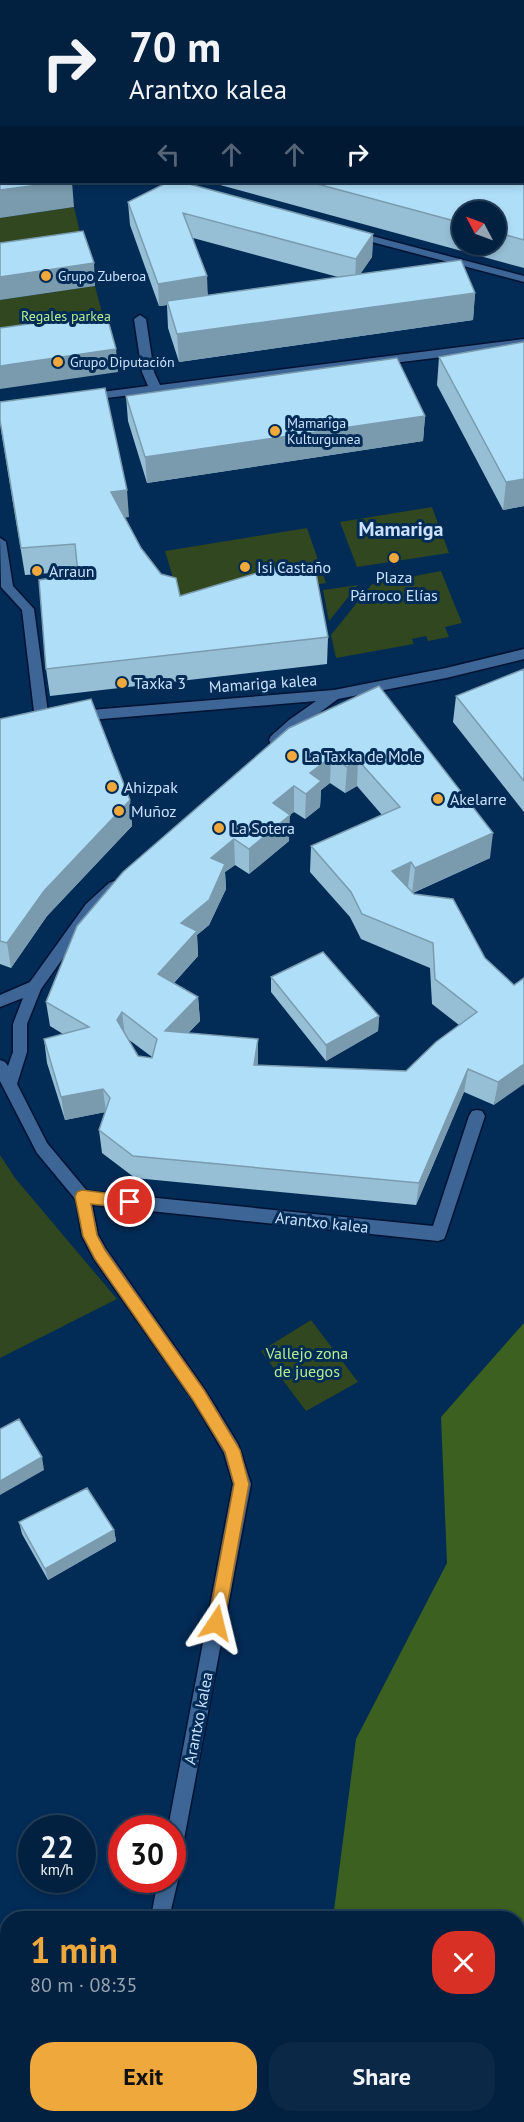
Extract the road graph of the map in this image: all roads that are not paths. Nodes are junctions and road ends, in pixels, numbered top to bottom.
1 (336, 229) edge
2 (524, 279) edge
3 (140, 319) dead end
4 (524, 343) edge
5 (155, 388) junction
6 (77, 400) edge
7 (0, 542) edge
8 (524, 654) edge
9 (334, 695) junction
10 (269, 746) edge
11 (124, 878) edge
12 (35, 986) junction
13 (0, 1001) edge
14 (0, 1066) edge
15 (10, 1082) junction
16 (477, 1116) dead end
17 (82, 1197) junction
18 (180, 1815) edge
19 (166, 1893) edge
20 (162, 1911) edge

1 - 2 street
3 - 5 street
4 - 5 street
5 - 6 street
7 - 9 street, Mamariga kalea
8 - 9 street, Mamariga kalea
9 - 10 street
11 - 12 street
12 - 13 street
12 - 15 street
14 - 15 street, Arantxo kalea
15 - 17 street, Arantxo kalea
16 - 17 street, Arantxo kalea
17 - 18 street, Arantxo kalea
19 - 20 street

